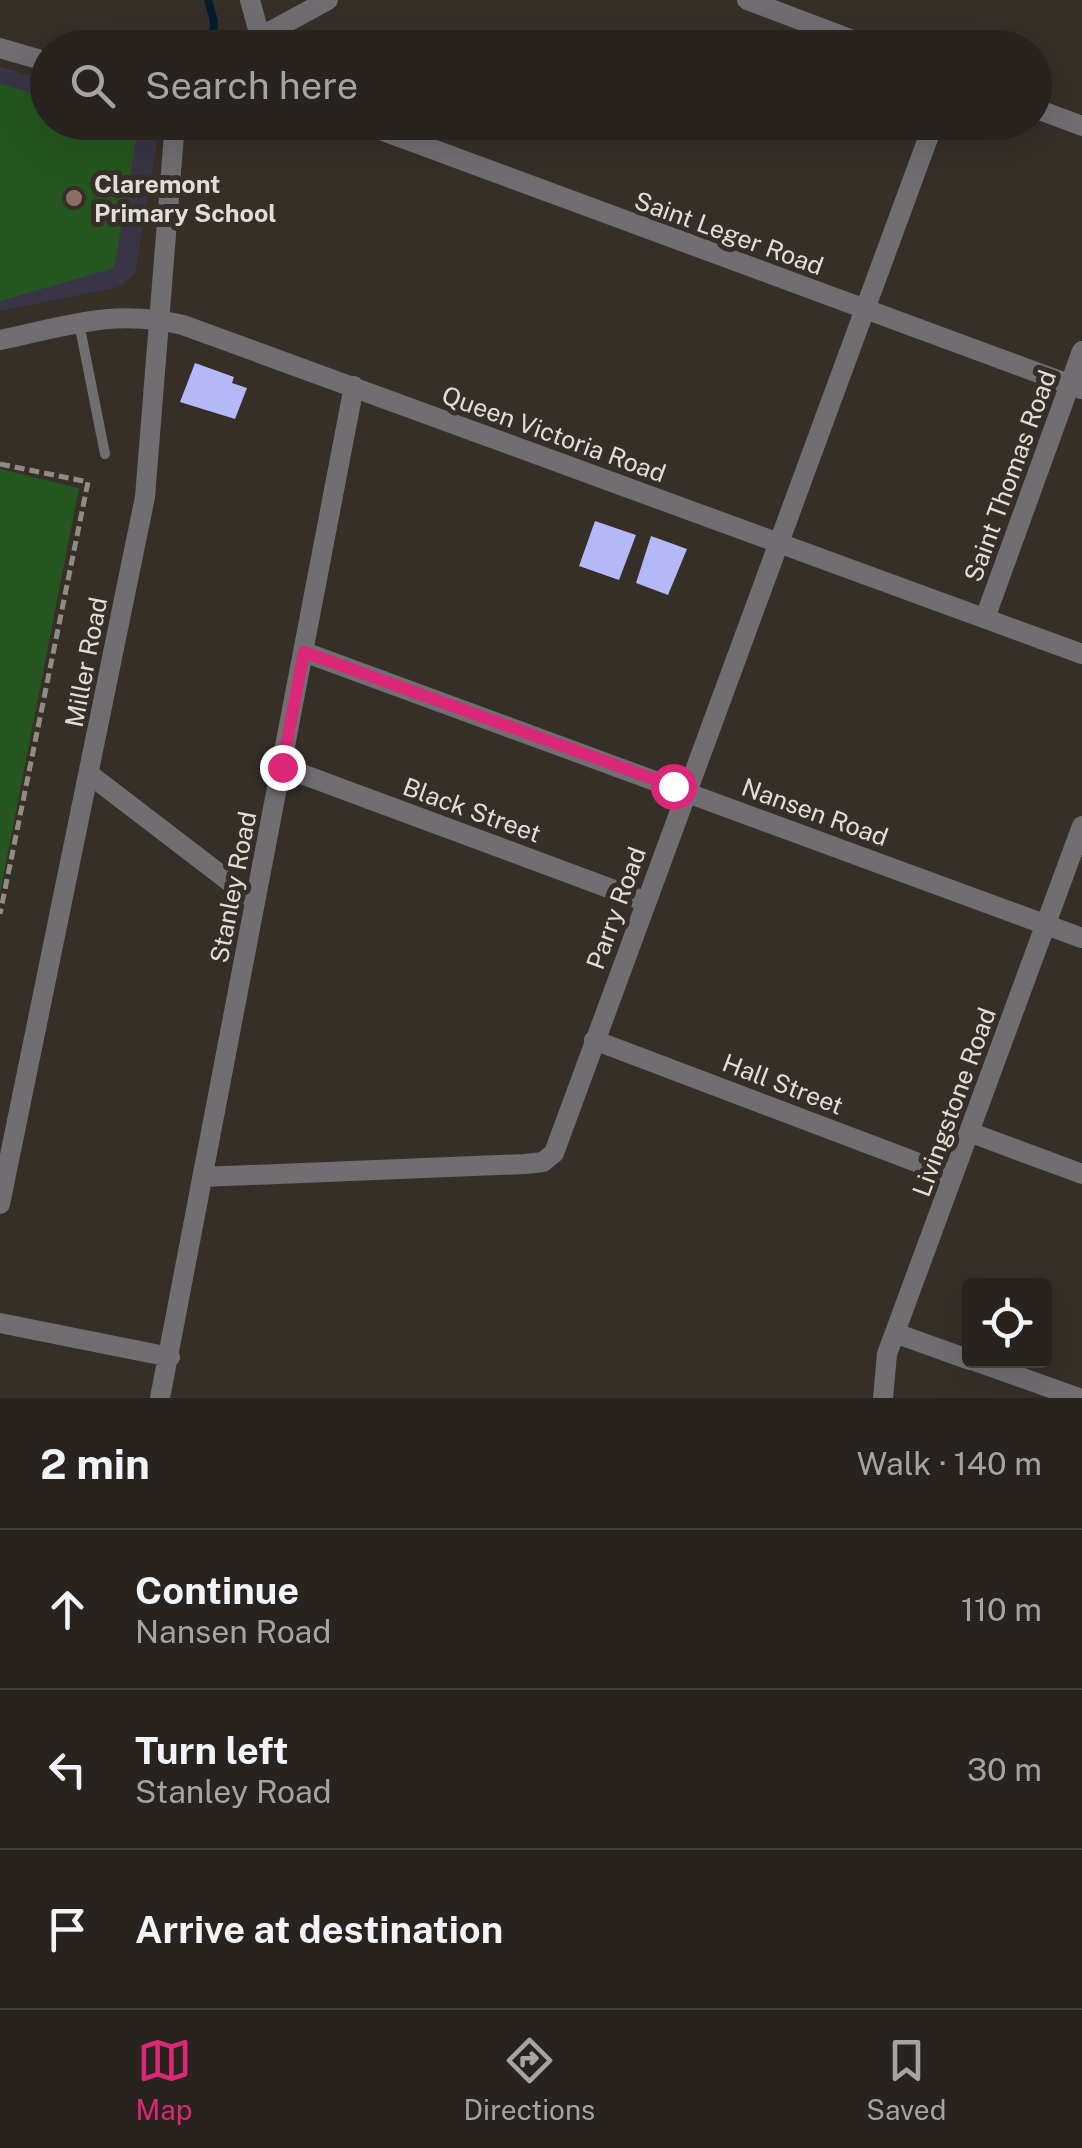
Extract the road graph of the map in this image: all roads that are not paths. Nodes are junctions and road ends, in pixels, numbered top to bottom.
1 (250, 0) edge
2 (328, 0) edge
3 (755, 1) edge
4 (254, 30) edge
5 (276, 30) edge
6 (828, 30) edge
7 (0, 48) edge
8 (30, 57) edge
9 (1052, 115) edge
10 (1082, 126) edge
11 (174, 140) edge
12 (406, 140) edge
13 (927, 140) edge
14 (864, 311) junction
15 (160, 319) junction
16 (78, 323) junction
17 (0, 340) edge
18 (1082, 351) edge
19 (354, 386) junction
20 (1076, 386) edge
21 (105, 454) dead end
22 (778, 544) junction
23 (986, 618) junction
24 (304, 652) junction
25 (1082, 654) edge
26 (282, 767) junction
27 (89, 774) junction
28 (687, 791) junction
29 (1082, 826) edge
30 (255, 901) junction
31 (644, 901) junction
32 (1046, 924) junction
33 (1082, 938) edge
34 (594, 1040) junction
35 (970, 1132) junction
36 (1082, 1174) edge
37 (202, 1176) junction
38 (953, 1176) junction
39 (0, 1204) edge
40 (0, 1322) edge
41 (895, 1333) junction
42 (170, 1357) junction
43 (962, 1357) edge
44 (994, 1368) edge
45 (160, 1398) edge
46 (882, 1398) edge
47 (1079, 1398) edge

1 - 4 street
2 - 5 street
3 - 6 street
7 - 8 street
9 - 10 street
11 - 15 street, Miller Road
12 - 14 street, Saint Leger Road
13 - 14 street, Parry Road
14 - 20 street, Saint Leger Road
14 - 22 street, Parry Road
15 - 16 street, Queen Victoria Road
15 - 19 street, Queen Victoria Road
15 - 27 street, Miller Road
16 - 17 street, Queen Victoria Road
16 - 21 lane
18 - 20 street, Saint Thomas Road
19 - 22 street, Queen Victoria Road
19 - 24 street, Stanley Road
20 - 23 street, Saint Thomas Road
22 - 23 street, Queen Victoria Road
22 - 28 street, Parry Road
23 - 25 street, Queen Victoria Road
24 - 26 street, Stanley Road
24 - 28 street, Nansen Road
26 - 30 street, Stanley Road
26 - 31 street, Black Street
27 - 30 street
27 - 39 street, Miller Road
28 - 31 street, Parry Road
28 - 32 street, Nansen Road
29 - 32 street, Livingstone Road
30 - 37 street, Stanley Road
31 - 34 street, Parry Road
32 - 33 street, Nansen Road
32 - 35 street, Livingstone Road
34 - 37 street, Parry Road
34 - 38 street, Hall Street
35 - 36 street
35 - 38 street, Livingstone Road
37 - 42 street, Stanley Road
38 - 41 street, Livingstone Road
40 - 42 street
41 - 43 street
41 - 46 street, Livingstone Road
42 - 45 street, Stanley Road
44 - 47 street

